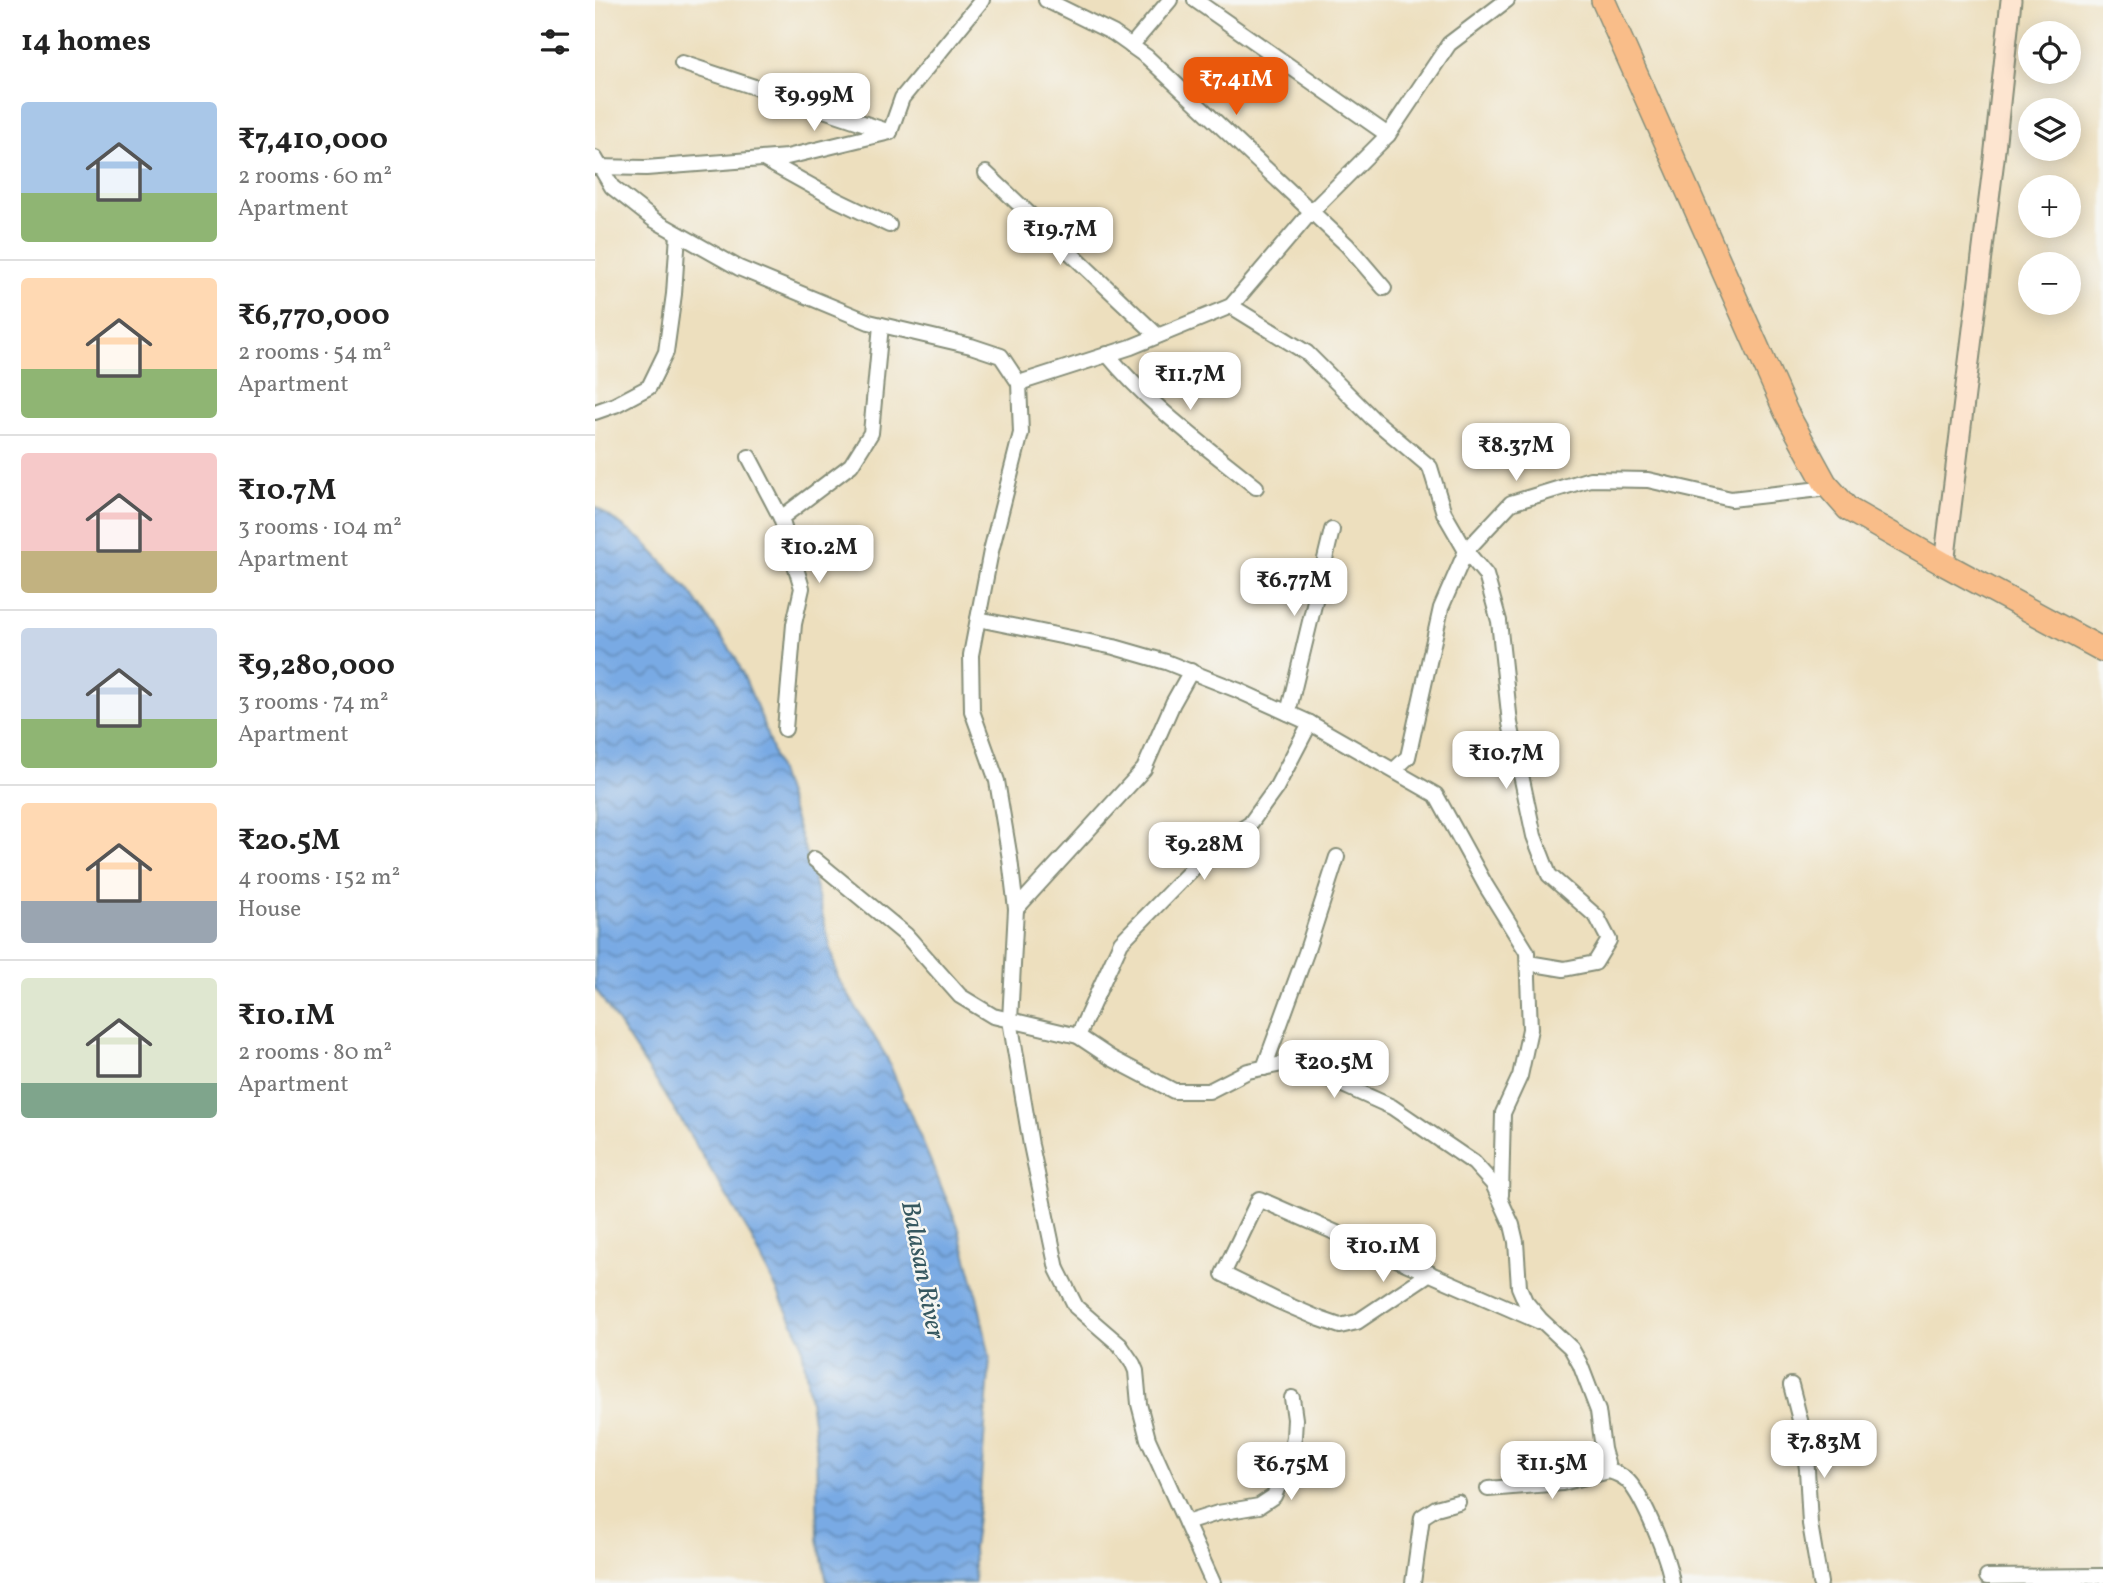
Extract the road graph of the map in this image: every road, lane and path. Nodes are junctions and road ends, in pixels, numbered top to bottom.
1 (982, 0) edge
2 (1046, 0) edge
3 (1170, 0) edge
4 (1195, 0) edge
5 (1507, 0) edge
6 (1603, 0) edge
7 (2011, 0) edge
8 (1131, 46) junction
9 (682, 63) dead end
10 (891, 132) junction
11 (1388, 135) junction
12 (763, 159) junction
13 (596, 164) edge
14 (986, 173) dead end
15 (1311, 212) junction
16 (889, 225) dead end
17 (678, 233) junction
18 (1384, 288) dead end
19 (1231, 306) junction
20 (881, 325) junction
21 (1157, 335) junction
22 (1107, 354) junction
23 (1019, 383) junction
24 (595, 412) edge
25 (749, 457) dead end
26 (1256, 487) dead end
27 (1829, 488) junction
28 (781, 518) junction
29 (1332, 530) dead end
30 (1466, 551) junction
31 (1944, 564) junction
32 (978, 620) junction
33 (2103, 650) edge
34 (1191, 671) junction
35 (1288, 713) junction
36 (1310, 723) junction
37 (785, 729) dead end
38 (1394, 770) junction
39 (1337, 857) dead end
40 (814, 859) dead end
41 (1016, 908) junction
42 (1528, 963) junction
43 (1010, 1020) junction
44 (1078, 1036) junction
45 (1264, 1068) junction
46 (1500, 1197) junction
47 (1430, 1273) junction
48 (1546, 1325) junction
49 (1791, 1385) dead end
50 (1292, 1398) dead end
51 (1609, 1471) junction
52 (1488, 1489) dead end
53 (1458, 1502) dead end
54 (1186, 1523) junction
55 (2103, 1576) edge
56 (1987, 1577) dead end
57 (1213, 1583) edge
58 (1413, 1583) edge
59 (1672, 1583) edge
60 (1820, 1583) edge

1 - 10 street
2 - 8 street
3 - 8 street
4 - 11 street
5 - 11 street
6 - 27 main road
7 - 31 street
8 - 15 street
9 - 10 street
10 - 12 street
11 - 15 street
12 - 13 street
12 - 16 street
13 - 17 street
14 - 21 street
15 - 18 street
15 - 19 street
17 - 20 street
17 - 24 street
19 - 21 street
19 - 30 street
20 - 23 street
20 - 28 street
21 - 22 street
22 - 23 street
22 - 26 street
23 - 32 street
25 - 28 street
27 - 30 street
27 - 31 main road
28 - 37 street
29 - 35 street
30 - 38 street
30 - 42 street
31 - 33 main road
32 - 34 street
32 - 41 street
34 - 35 street
34 - 41 street
35 - 36 street
36 - 38 street
36 - 44 street
38 - 42 street
39 - 45 street
40 - 43 street
41 - 43 street
42 - 46 street
43 - 44 street
43 - 54 street
44 - 45 street
45 - 46 street
46 - 48 street
47 - 47 street
47 - 48 street
48 - 51 street
49 - 60 street
50 - 54 street
51 - 52 street
51 - 59 street
53 - 58 street
54 - 57 street
55 - 56 street

